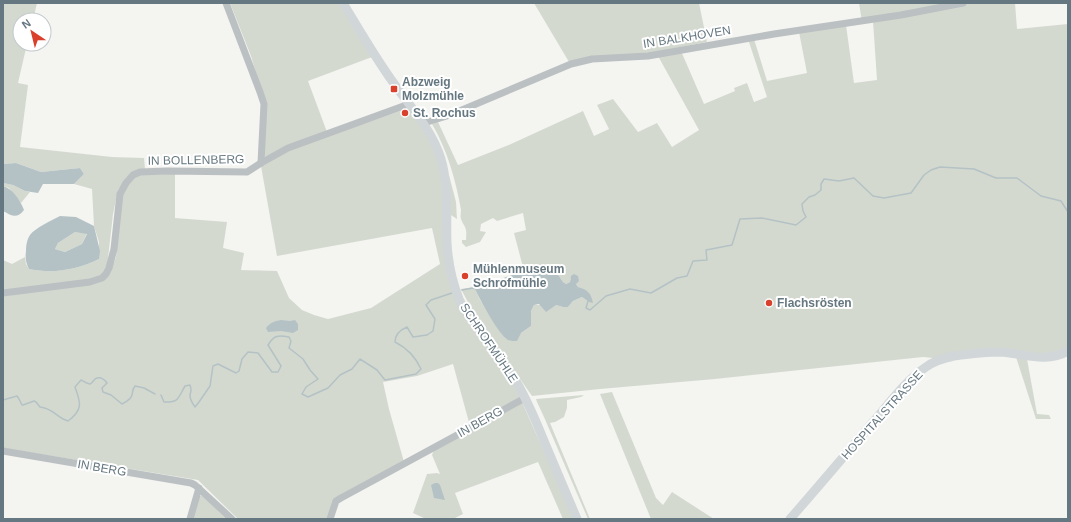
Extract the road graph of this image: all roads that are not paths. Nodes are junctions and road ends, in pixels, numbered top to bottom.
1 (226, 3) edge
2 (343, 3) edge
3 (963, 3) edge
4 (409, 104) junction
5 (424, 123) junction
6 (261, 163) junction
7 (3, 293) edge
8 (1067, 354) edge
9 (525, 398) junction
10 (3, 451) edge
11 (199, 488) junction
12 (190, 519) edge
13 (232, 519) edge
14 (330, 519) edge
15 (577, 519) edge
16 (790, 519) edge

1 - 6 street
2 - 4 main road, SCHROFMÜHLE
3 - 5 street, IN BALKHOVEN
4 - 5 main road, SCHROFMÜHLE
4 - 6 street, IN BOLLENBERG
5 - 9 main road, SCHROFMÜHLE
6 - 7 street, IN BOLLENBERG
8 - 16 main road, HOSPITALSTRASSE
9 - 14 street, IN BERG
9 - 15 main road
10 - 11 street, IN BERG
11 - 12 street
11 - 13 street, IN BERG

